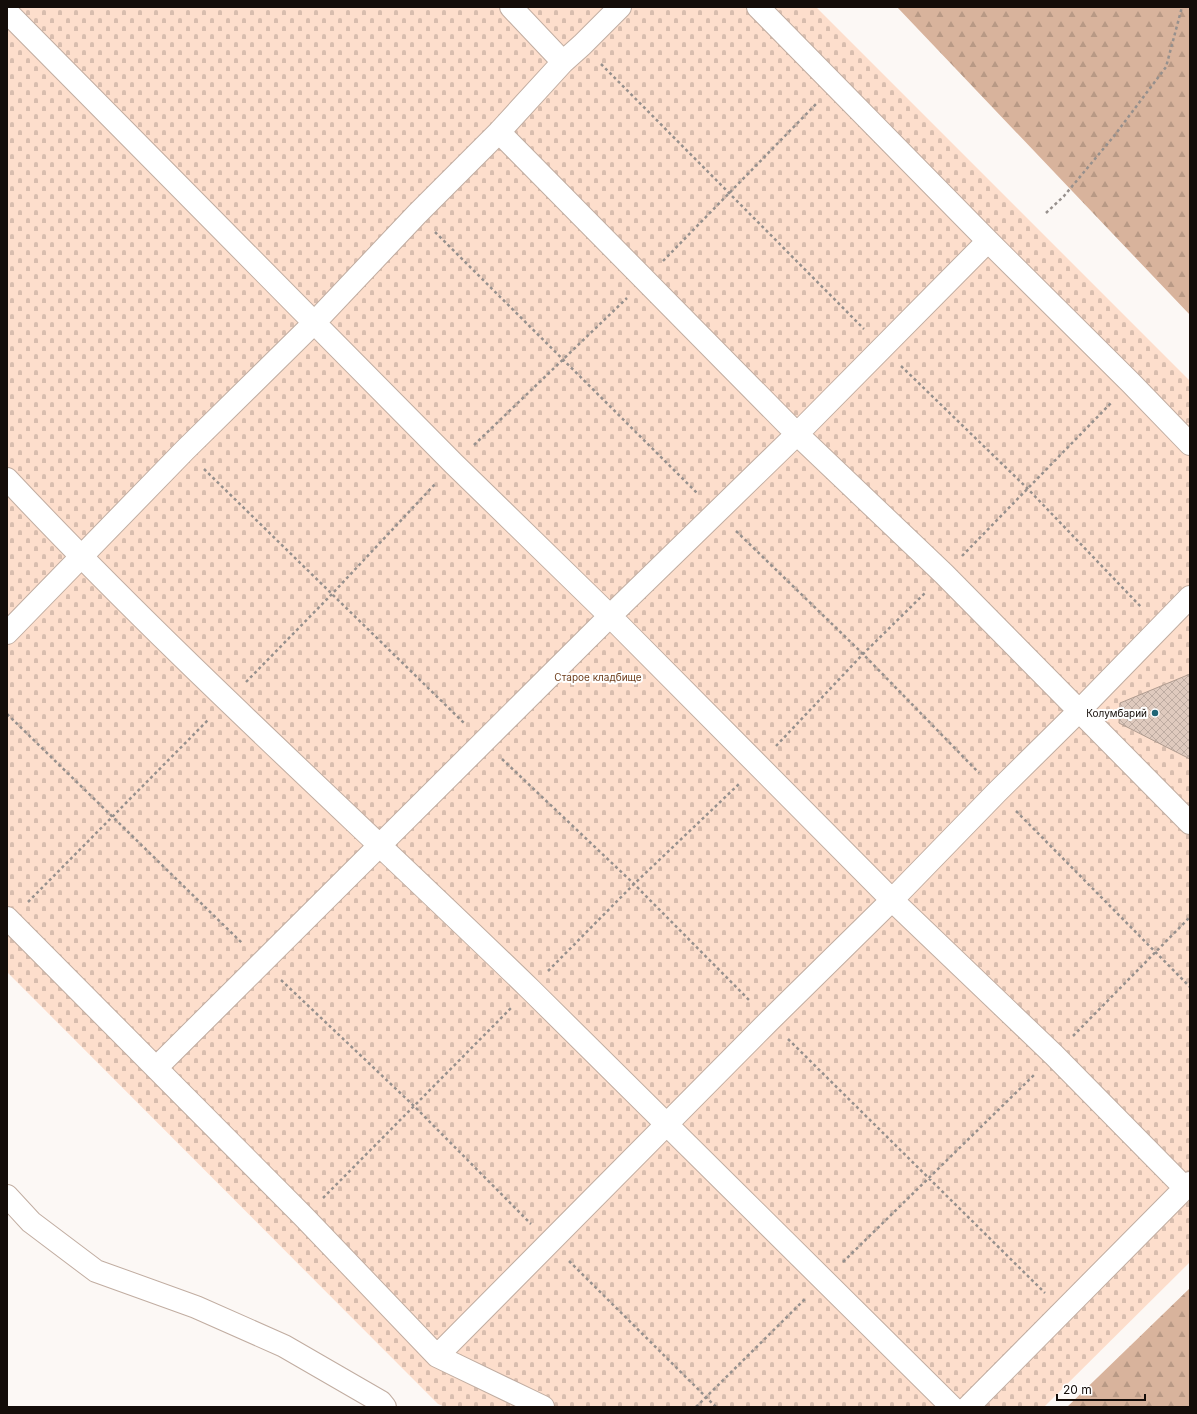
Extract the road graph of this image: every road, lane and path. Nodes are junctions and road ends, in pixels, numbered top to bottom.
1 (512, 7) edge
2 (620, 7) edge
3 (758, 7) edge
4 (1182, 7) edge
5 (7, 12) edge
6 (564, 62) junction
7 (835, 86) junction
8 (499, 132) junction
9 (1046, 213) dead end
10 (418, 214) junction
11 (988, 241) junction
12 (644, 280) junction
13 (315, 322) junction
14 (563, 360) junction
15 (1132, 383) junction
16 (797, 434) junction
17 (1190, 444) edge
18 (185, 450) junction
19 (454, 464) junction
20 (7, 479) edge
21 (716, 512) junction
22 (80, 558) junction
23 (944, 574) junction
24 (332, 594) junction
25 (1190, 597) edge
26 (610, 616) junction
27 (7, 633) edge
28 (863, 654) junction
29 (227, 701) junction
30 (1079, 711) junction
31 (7, 714) edge
32 (484, 742) junction
33 (757, 766) junction
34 (997, 792) junction
35 (112, 817) junction
36 (1190, 823) edge
37 (379, 847) junction
38 (634, 884) junction
39 (892, 900) junction
40 (1190, 918) edge
41 (8, 920) edge
42 (1155, 952) junction
43 (263, 963) junction
44 (1190, 987) edge
45 (530, 989) junction
46 (770, 1021) junction
47 (1054, 1055) junction
48 (156, 1068) junction
49 (414, 1106) junction
50 (666, 1125) junction
51 (927, 1178) junction
52 (1187, 1185) edge
53 (7, 1196) edge
54 (304, 1217) junction
55 (550, 1242) junction
56 (823, 1281) junction
57 (1063, 1311) junction
58 (437, 1356) junction
59 (706, 1397) junction
60 (385, 1407) edge
61 (543, 1407) edge
62 (696, 1407) edge
63 (716, 1407) edge
64 (952, 1407) edge
65 (968, 1407) edge

1 - 6 lane
2 - 6 lane
3 - 7 lane
4 - 9 path
5 - 13 lane
6 - 8 lane
7 - 11 lane
7 - 12 path
8 - 10 lane
8 - 12 lane
10 - 13 lane
10 - 14 path
11 - 15 lane
11 - 16 lane
12 - 14 path
12 - 16 lane
13 - 18 lane
13 - 19 lane
14 - 19 path
14 - 21 path
15 - 17 lane
15 - 23 path
16 - 21 lane
16 - 23 lane
18 - 22 lane
18 - 24 path
19 - 24 path
19 - 26 lane
20 - 22 lane
21 - 26 lane
21 - 28 path
22 - 27 lane
22 - 29 lane
23 - 28 path
23 - 30 lane
24 - 29 path
24 - 32 path
25 - 30 lane
26 - 32 lane
26 - 33 lane
28 - 33 path
28 - 34 path
29 - 35 path
29 - 37 lane
30 - 34 lane
30 - 36 lane
31 - 35 path
32 - 37 lane
32 - 38 path
33 - 38 path
33 - 39 lane
34 - 39 lane
34 - 42 path
35 - 41 path
35 - 43 path
37 - 43 lane
37 - 45 lane
38 - 45 path
38 - 46 path
39 - 46 lane
39 - 47 lane
40 - 42 path
41 - 48 lane
42 - 44 path
42 - 47 path
43 - 48 lane
43 - 49 path
45 - 49 path
45 - 50 lane
46 - 50 lane
46 - 51 path
47 - 51 path
47 - 52 lane
48 - 54 lane
49 - 54 path
49 - 55 path
50 - 55 lane
50 - 56 lane
51 - 56 path
51 - 57 path
52 - 57 lane
53 - 60 lane
54 - 58 lane
55 - 58 lane
55 - 59 path
56 - 59 path
56 - 64 lane
57 - 65 lane
58 - 61 lane
59 - 62 path
59 - 63 path

